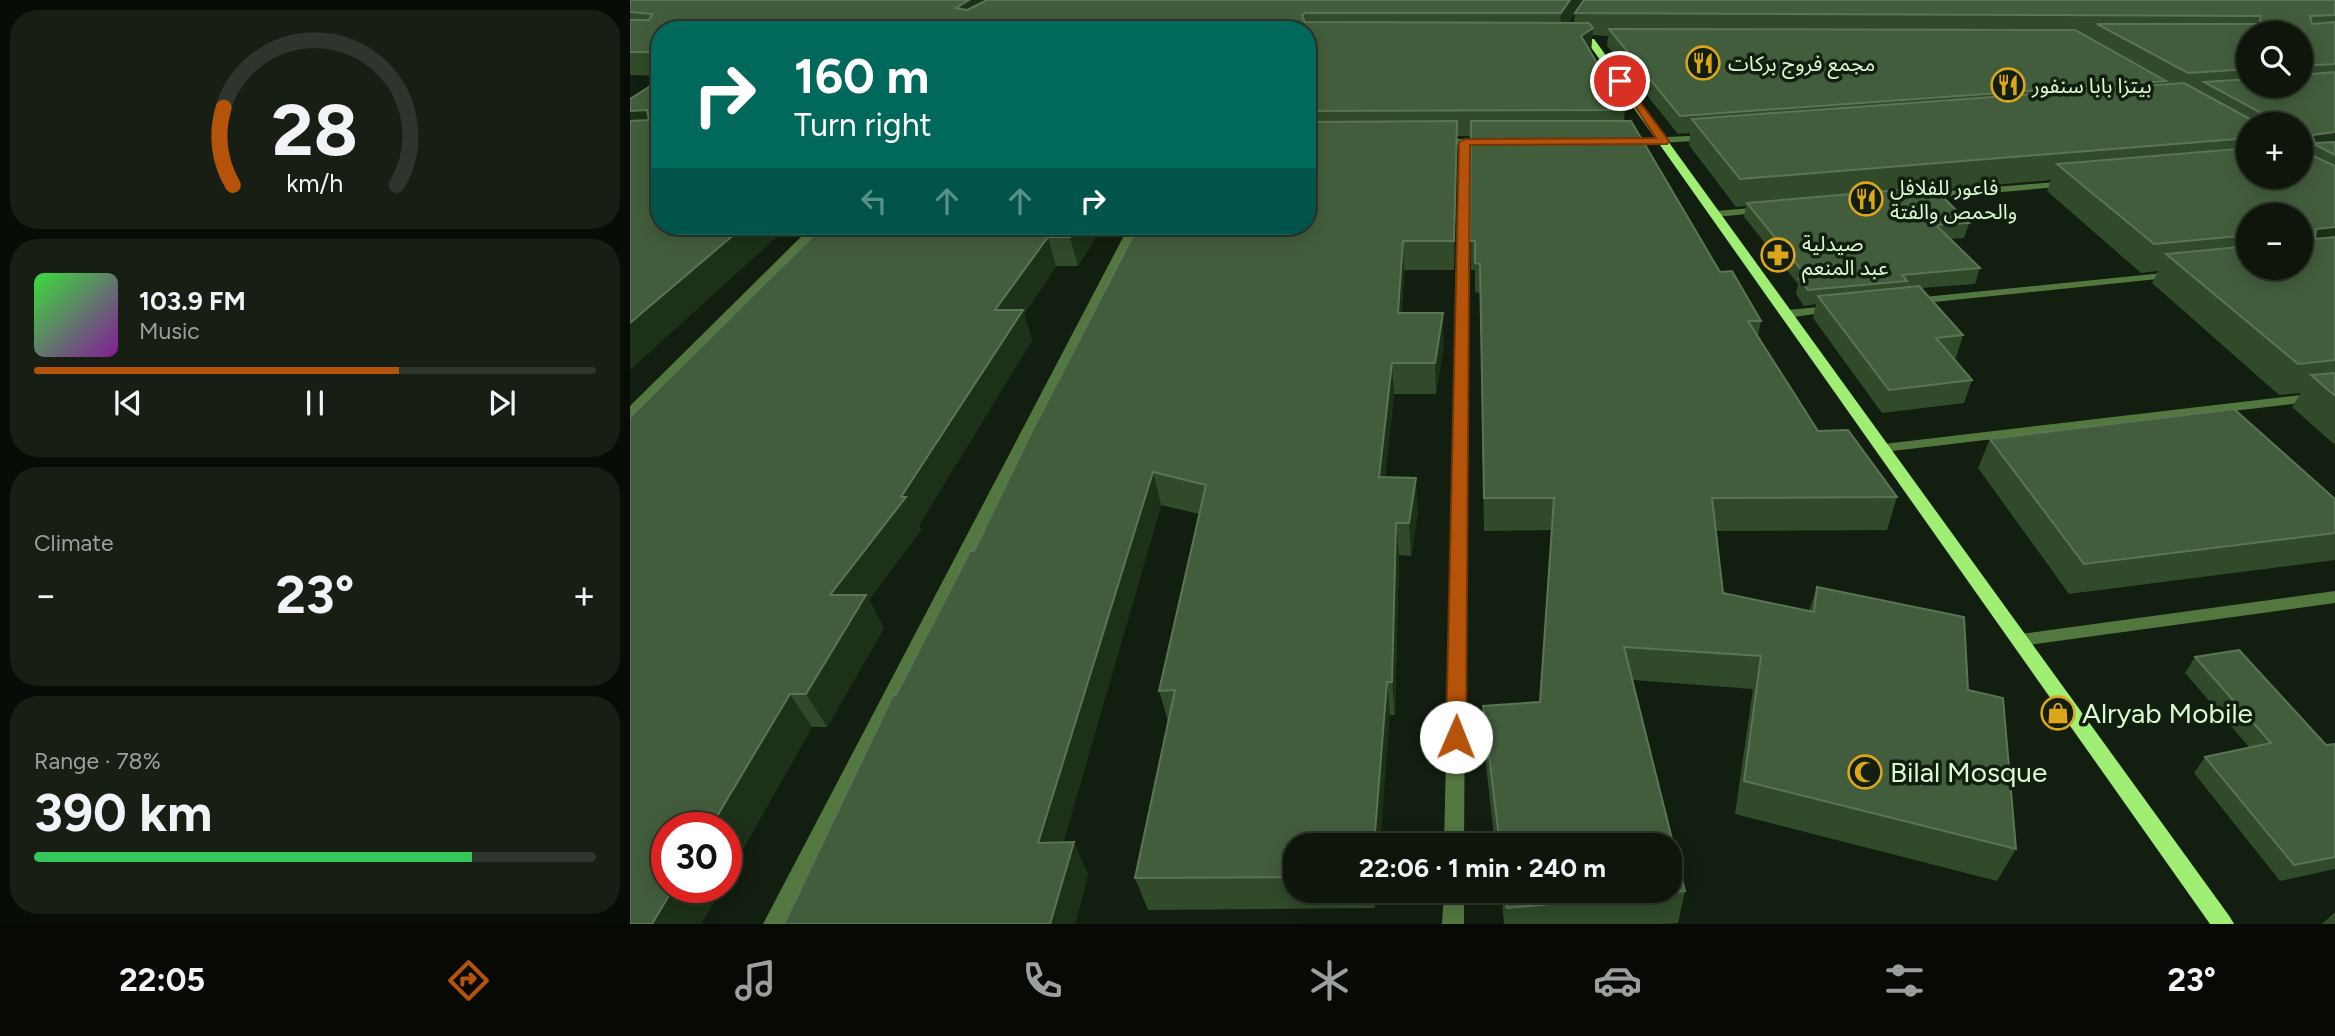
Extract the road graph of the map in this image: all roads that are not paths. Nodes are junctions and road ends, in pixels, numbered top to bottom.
1 (1591, 41) edge
2 (1719, 137) edge
3 (1664, 141) junction
4 (1425, 142) edge
5 (1465, 142) junction
6 (1504, 142) edge
7 (1611, 142) edge
8 (2085, 182) edge
9 (1907, 198) edge
10 (1771, 210) edge
11 (1716, 215) junction
12 (809, 235) edge
13 (1130, 235) edge
14 (2182, 275) edge
15 (1896, 303) edge
16 (1842, 308) edge
17 (1787, 314) junction
18 (2335, 395) edge
19 (630, 412) edge
20 (1884, 449) junction
21 (2335, 597) edge
22 (2021, 640) junction
23 (1454, 833) edge
24 (1454, 903) edge
25 (774, 924) edge
26 (1453, 924) edge
27 (2223, 924) edge

1 - 3 street
2 - 3 street
3 - 7 street
3 - 11 street
4 - 5 street
5 - 6 street
5 - 23 street
8 - 9 street
10 - 11 street
11 - 17 street
12 - 19 street
13 - 25 street
14 - 15 street
16 - 17 street
17 - 20 street
18 - 20 street
20 - 22 street
21 - 22 street
22 - 27 street
24 - 26 street

